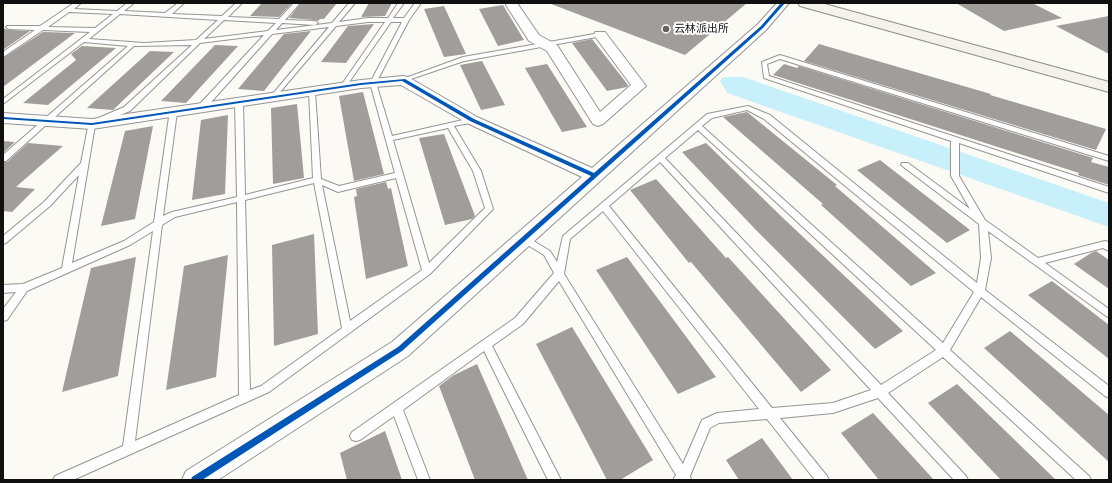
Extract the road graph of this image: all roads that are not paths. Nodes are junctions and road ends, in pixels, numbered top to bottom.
1 (78, 3) edge
2 (130, 3) edge
3 (181, 3) edge
4 (239, 3) edge
5 (297, 3) edge
6 (352, 3) edge
7 (401, 3) edge
8 (418, 3) edge
9 (783, 3) edge
10 (805, 3) edge
11 (512, 5) dead end
12 (68, 10) junction
13 (118, 12) junction
14 (167, 15) junction
15 (224, 18) junction
16 (390, 20) junction
17 (406, 20) junction
18 (281, 21) junction
19 (334, 24) junction
20 (10, 27) dead end
21 (42, 28) junction
22 (96, 30) junction
23 (270, 33) junction
24 (600, 35) joint
25 (83, 40) junction
26 (198, 42) junction
27 (133, 44) junction
28 (544, 44) junction
29 (3, 55) edge
30 (404, 80) junction
31 (373, 83) junction
32 (343, 87) junction
33 (1109, 87) edge
34 (312, 92) junction
35 (273, 97) junction
36 (3, 102) edge
37 (239, 102) junction
38 (201, 108) junction
39 (173, 112) junction
40 (3, 118) edge
41 (472, 120) junction
42 (47, 121) junction
43 (92, 124) junction
44 (450, 125) junction
45 (698, 126) junction
46 (389, 139) junction
47 (955, 141) junction
48 (661, 158) junction
49 (3, 159) edge
50 (1109, 159) edge
51 (85, 164) junction
52 (905, 165) dead end
53 (400, 175) junction
54 (595, 176) junction
55 (317, 180) junction
56 (1109, 190) edge
57 (241, 199) junction
58 (604, 206) junction
59 (983, 223) junction
60 (158, 224) junction
61 (524, 239) junction
62 (3, 241) edge
63 (1109, 248) edge
64 (1037, 262) junction
65 (66, 270) junction
66 (427, 271) junction
67 (560, 273) junction
68 (24, 288) junction
69 (3, 289) edge
70 (980, 291) junction
71 (1109, 314) edge
72 (3, 317) edge
73 (347, 329) junction
74 (486, 344) junction
75 (944, 351) junction
76 (880, 392) junction
77 (1109, 392) edge
78 (245, 398) junction
79 (396, 407) junction
80 (771, 413) junction
81 (356, 436) dead end
82 (128, 450) junction
83 (683, 479) edge
84 (59, 480) edge
85 (195, 480) edge
86 (424, 480) edge
87 (555, 480) edge
88 (824, 480) edge
89 (962, 480) edge
90 (1085, 480) edge

1 - 12 lane
2 - 13 lane
3 - 14 lane
4 - 15 lane
5 - 18 lane
6 - 19 lane
7 - 16 lane
8 - 17 lane
9 - 54 street
10 - 33 street
11 - 28 street
12 - 13 lane
12 - 21 lane
13 - 14 lane
13 - 22 lane
14 - 15 lane
15 - 18 lane
15 - 26 lane
16 - 17 lane
16 - 19 lane
16 - 32 lane
17 - 31 lane
18 - 19 lane
18 - 23 lane
19 - 23 lane
19 - 35 lane
20 - 21 lane
21 - 22 lane
21 - 29 lane
22 - 25 lane
23 - 26 lane
23 - 38 lane
24 - 28 lane
24 - 28 street
25 - 27 lane
25 - 36 lane
26 - 27 lane
26 - 43 lane
27 - 42 lane
28 - 30 lane
30 - 31 street
30 - 41 street
31 - 32 street
31 - 46 lane
32 - 34 street
34 - 35 street
34 - 55 lane
35 - 37 street
37 - 38 street
37 - 57 lane
38 - 39 street
39 - 43 street
39 - 60 lane
40 - 42 street
41 - 44 lane
41 - 54 street
42 - 43 street
42 - 49 lane
43 - 51 lane
44 - 46 lane
44 - 66 lane
45 - 48 lane
45 - 70 lane
45 - 75 lane
46 - 53 lane
47 - 50 lane
47 - 56 lane
47 - 59 lane
48 - 58 lane
48 - 76 lane
51 - 62 lane
51 - 65 lane
52 - 59 lane
53 - 55 lane
53 - 66 lane
54 - 61 street
55 - 57 lane
55 - 73 lane
57 - 60 lane
57 - 78 lane
58 - 67 lane
58 - 80 lane
59 - 64 lane
59 - 70 lane
60 - 65 lane
60 - 82 lane
61 - 67 lane
61 - 85 street
63 - 64 lane
64 - 71 lane
65 - 68 lane
66 - 73 lane
67 - 74 lane
67 - 83 lane
68 - 69 lane
68 - 72 lane
70 - 75 lane
70 - 77 lane
73 - 78 lane
74 - 79 lane
74 - 87 lane
75 - 76 lane
75 - 90 lane
76 - 80 lane
76 - 89 lane
78 - 82 lane
79 - 81 lane
79 - 86 lane
80 - 83 lane
80 - 88 lane
82 - 84 lane

